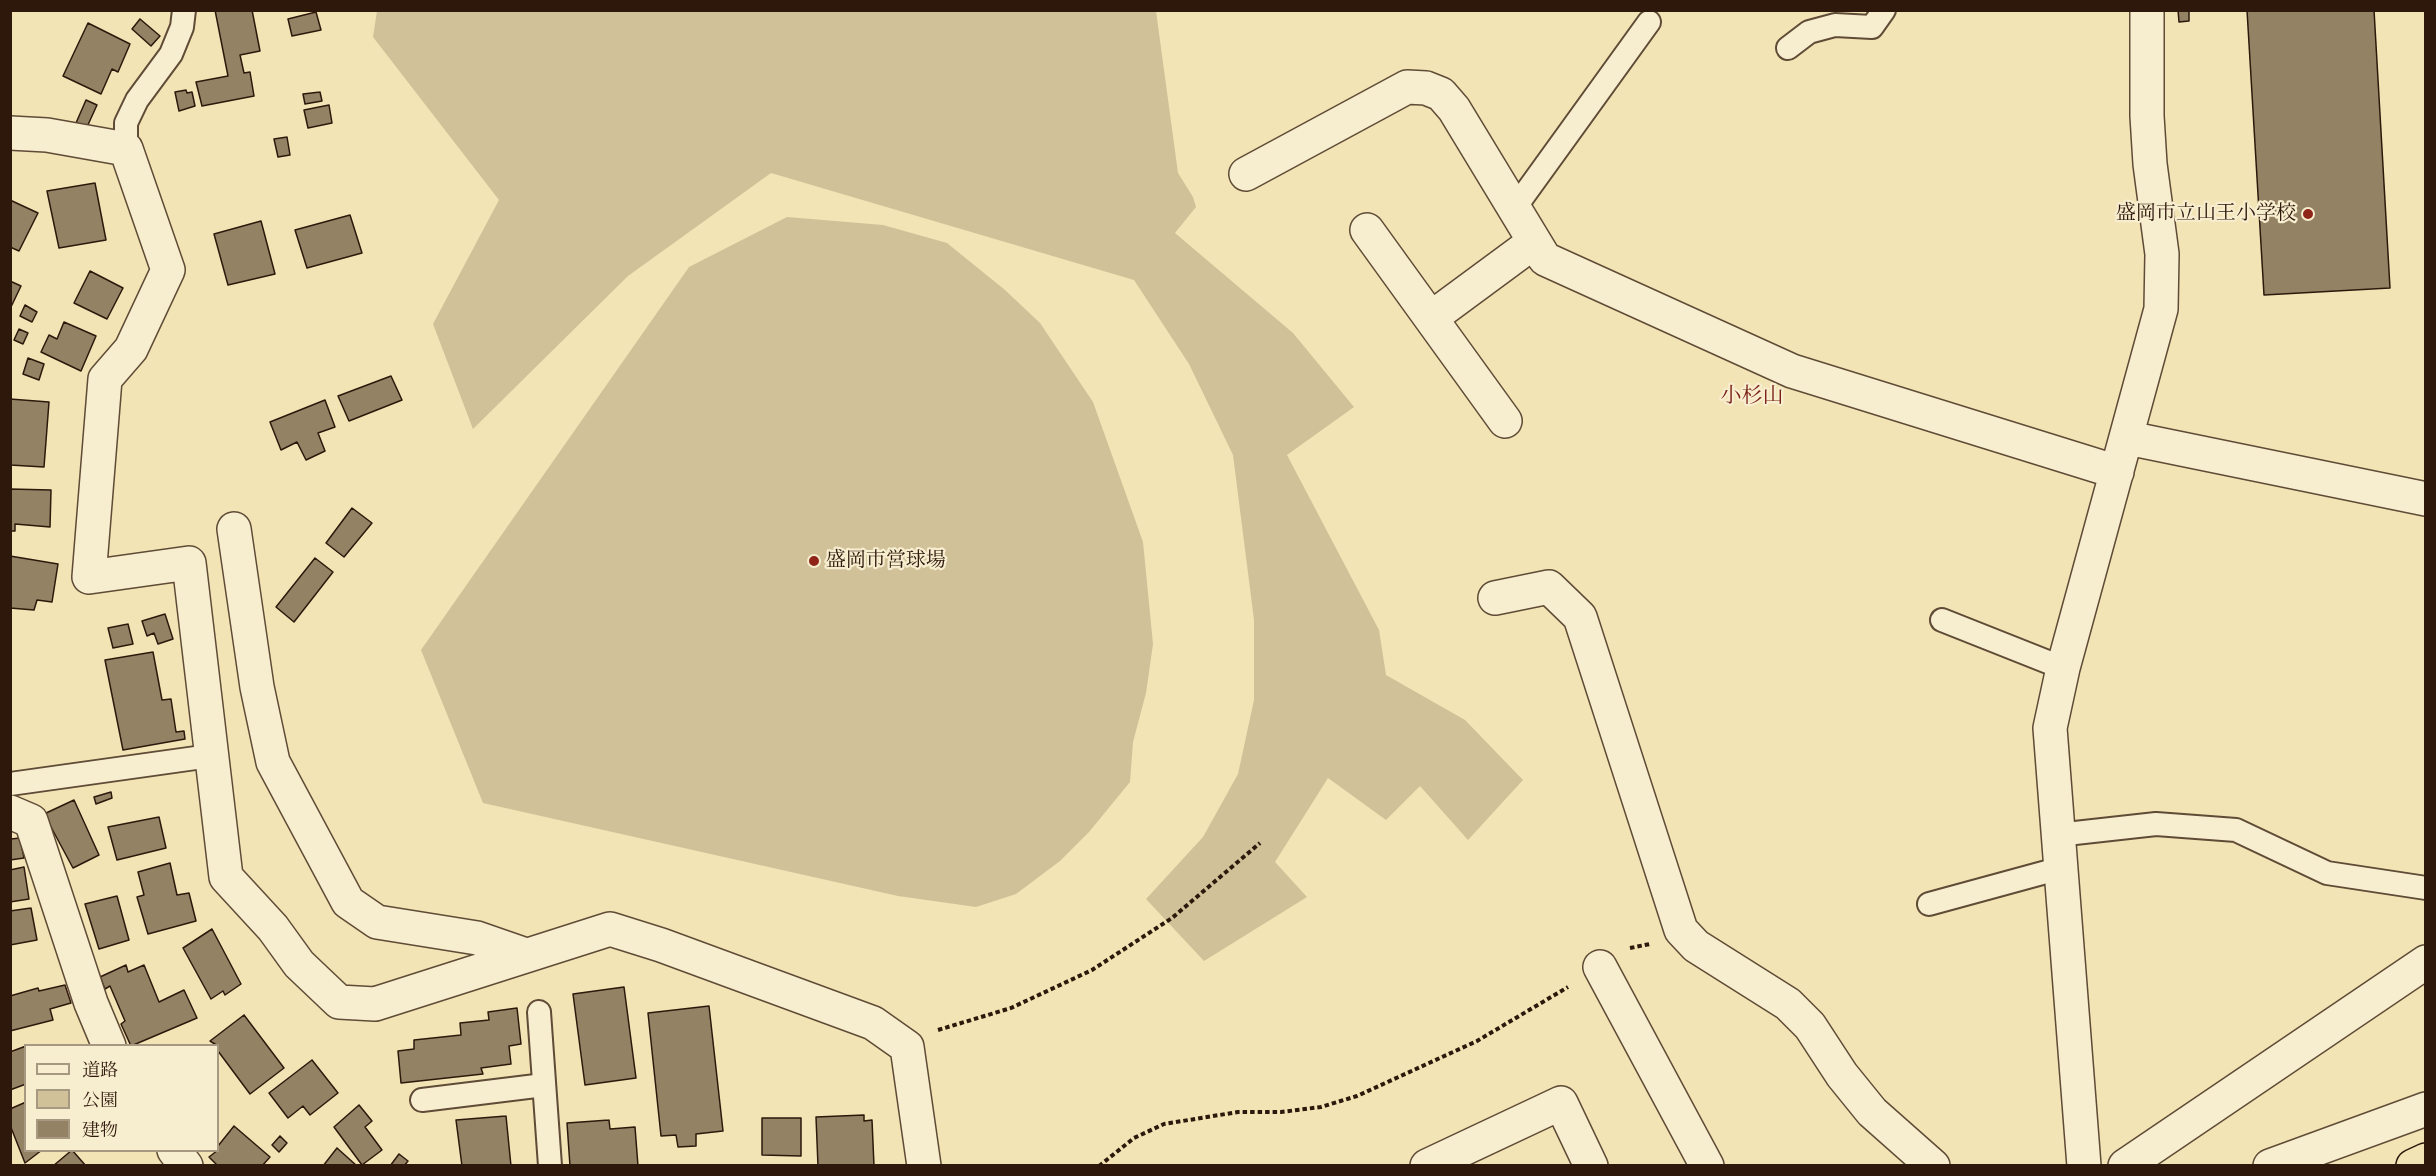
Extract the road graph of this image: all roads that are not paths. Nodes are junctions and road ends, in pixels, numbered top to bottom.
1 (184, 10) edge
2 (1884, 10) edge
3 (2147, 10) edge
4 (1649, 22) dead end
5 (1788, 48) dead end
6 (10, 133) edge
7 (126, 149) junction
8 (1246, 174) dead end
9 (1514, 209) junction
10 (1367, 230) dead end
11 (1534, 242) junction
12 (1431, 318) junction
13 (1505, 421) dead end
14 (2128, 438) junction
15 (2117, 472) junction
16 (2426, 499) edge
17 (234, 529) dead end
18 (1495, 598) dead end
19 (1942, 620) dead end
20 (2063, 668) junction
21 (210, 756) junction
22 (10, 784) edge
23 (10, 812) edge
24 (2057, 835) junction
25 (2061, 868) junction
26 (2426, 888) edge
27 (1929, 904) dead end
28 (525, 955) junction
29 (2426, 962) edge
30 (1600, 967) road end
31 (539, 1012) dead end
32 (108, 1044) edge
33 (544, 1085) junction
34 (422, 1100) dead end
35 (2426, 1109) edge
36 (176, 1152) edge
37 (2426, 1160) edge
38 (186, 1166) edge
39 (550, 1166) edge
40 (924, 1166) edge
41 (1426, 1166) edge
42 (1591, 1166) edge
43 (1707, 1166) edge
44 (1933, 1166) edge
45 (2084, 1166) edge
46 (2126, 1166) edge
47 (2270, 1166) edge
48 (2413, 1166) edge

1 - 7 lane
2 - 5 lane
3 - 14 street
4 - 9 lane
6 - 7 street
7 - 21 street
8 - 9 street
9 - 11 street
10 - 12 street
11 - 12 street
11 - 15 street
12 - 13 street
14 - 15 street
14 - 16 street
15 - 20 street
17 - 28 street
18 - 44 street
19 - 20 lane
20 - 24 street
21 - 22 lane
21 - 28 street
23 - 32 street
24 - 25 street
24 - 26 lane
25 - 27 lane
25 - 45 street
28 - 40 street
29 - 46 street
30 - 43 street
31 - 33 lane
33 - 34 lane
33 - 39 lane
35 - 47 street
36 - 38 street
37 - 48 highway
41 - 42 street

